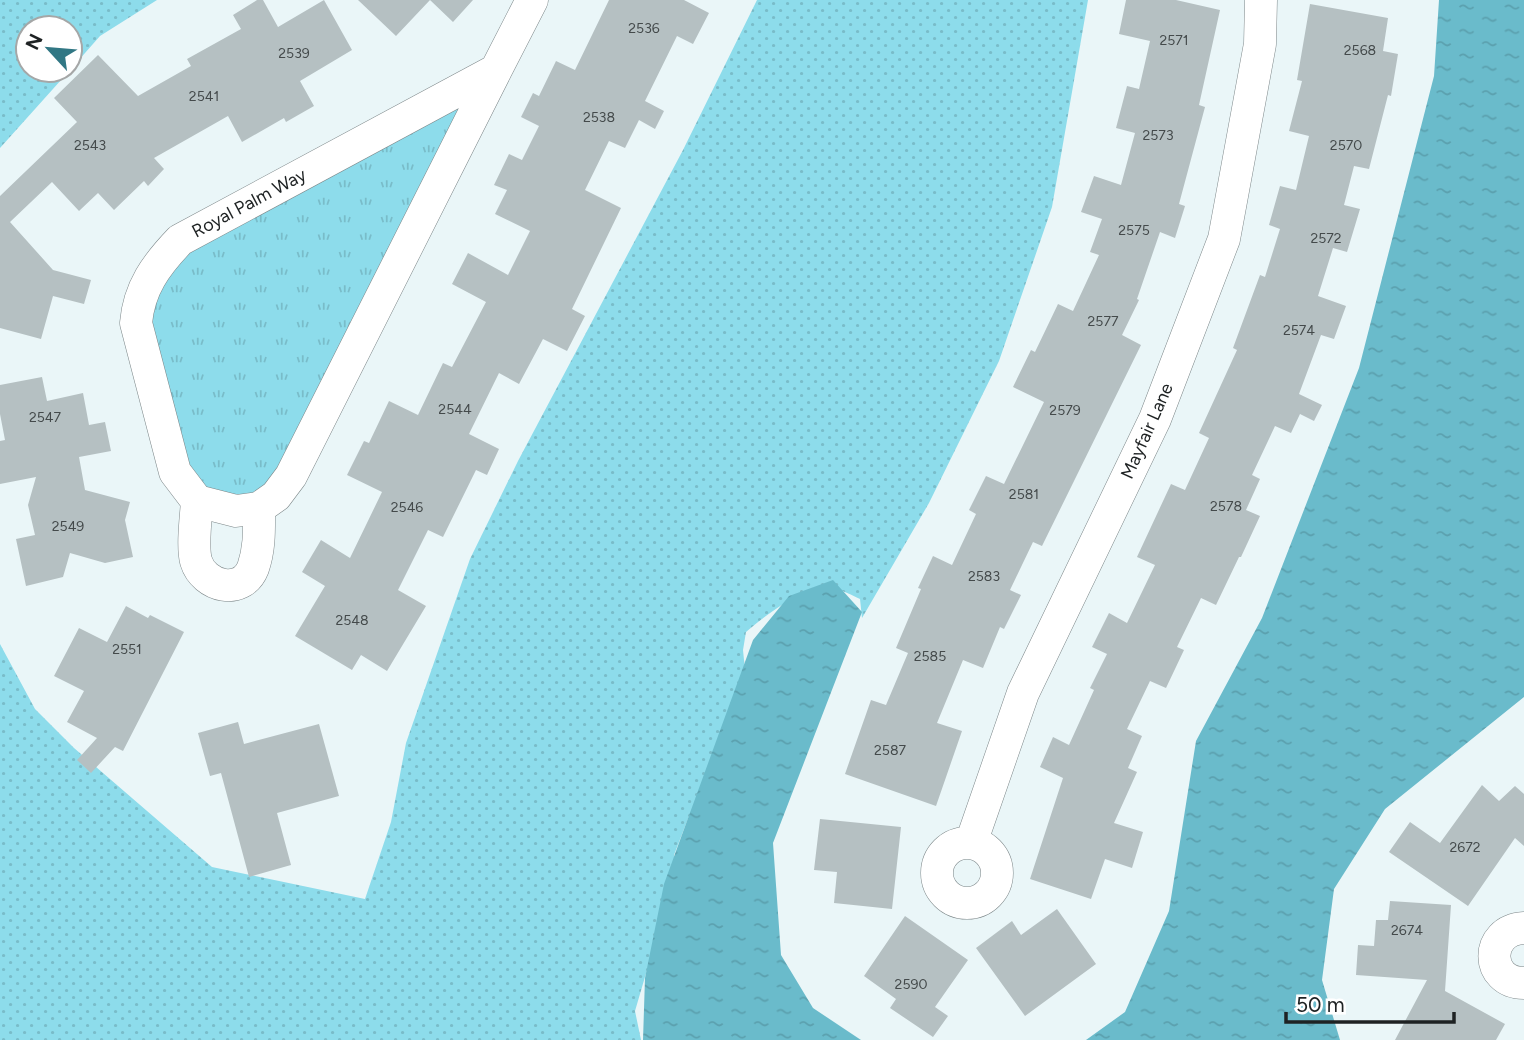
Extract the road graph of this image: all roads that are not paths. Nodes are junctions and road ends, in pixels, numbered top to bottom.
1 (532, 0) edge
2 (1261, 0) edge
3 (496, 70) junction
4 (197, 501) junction
5 (259, 508) junction
6 (971, 843) dead end
7 (1524, 928) edge
8 (1524, 983) edge

1 - 3 street
2 - 6 street, Mayfair Lane
3 - 4 street, Royal Palm Way
3 - 5 street
4 - 5 street
4 - 5 street
7 - 8 street

